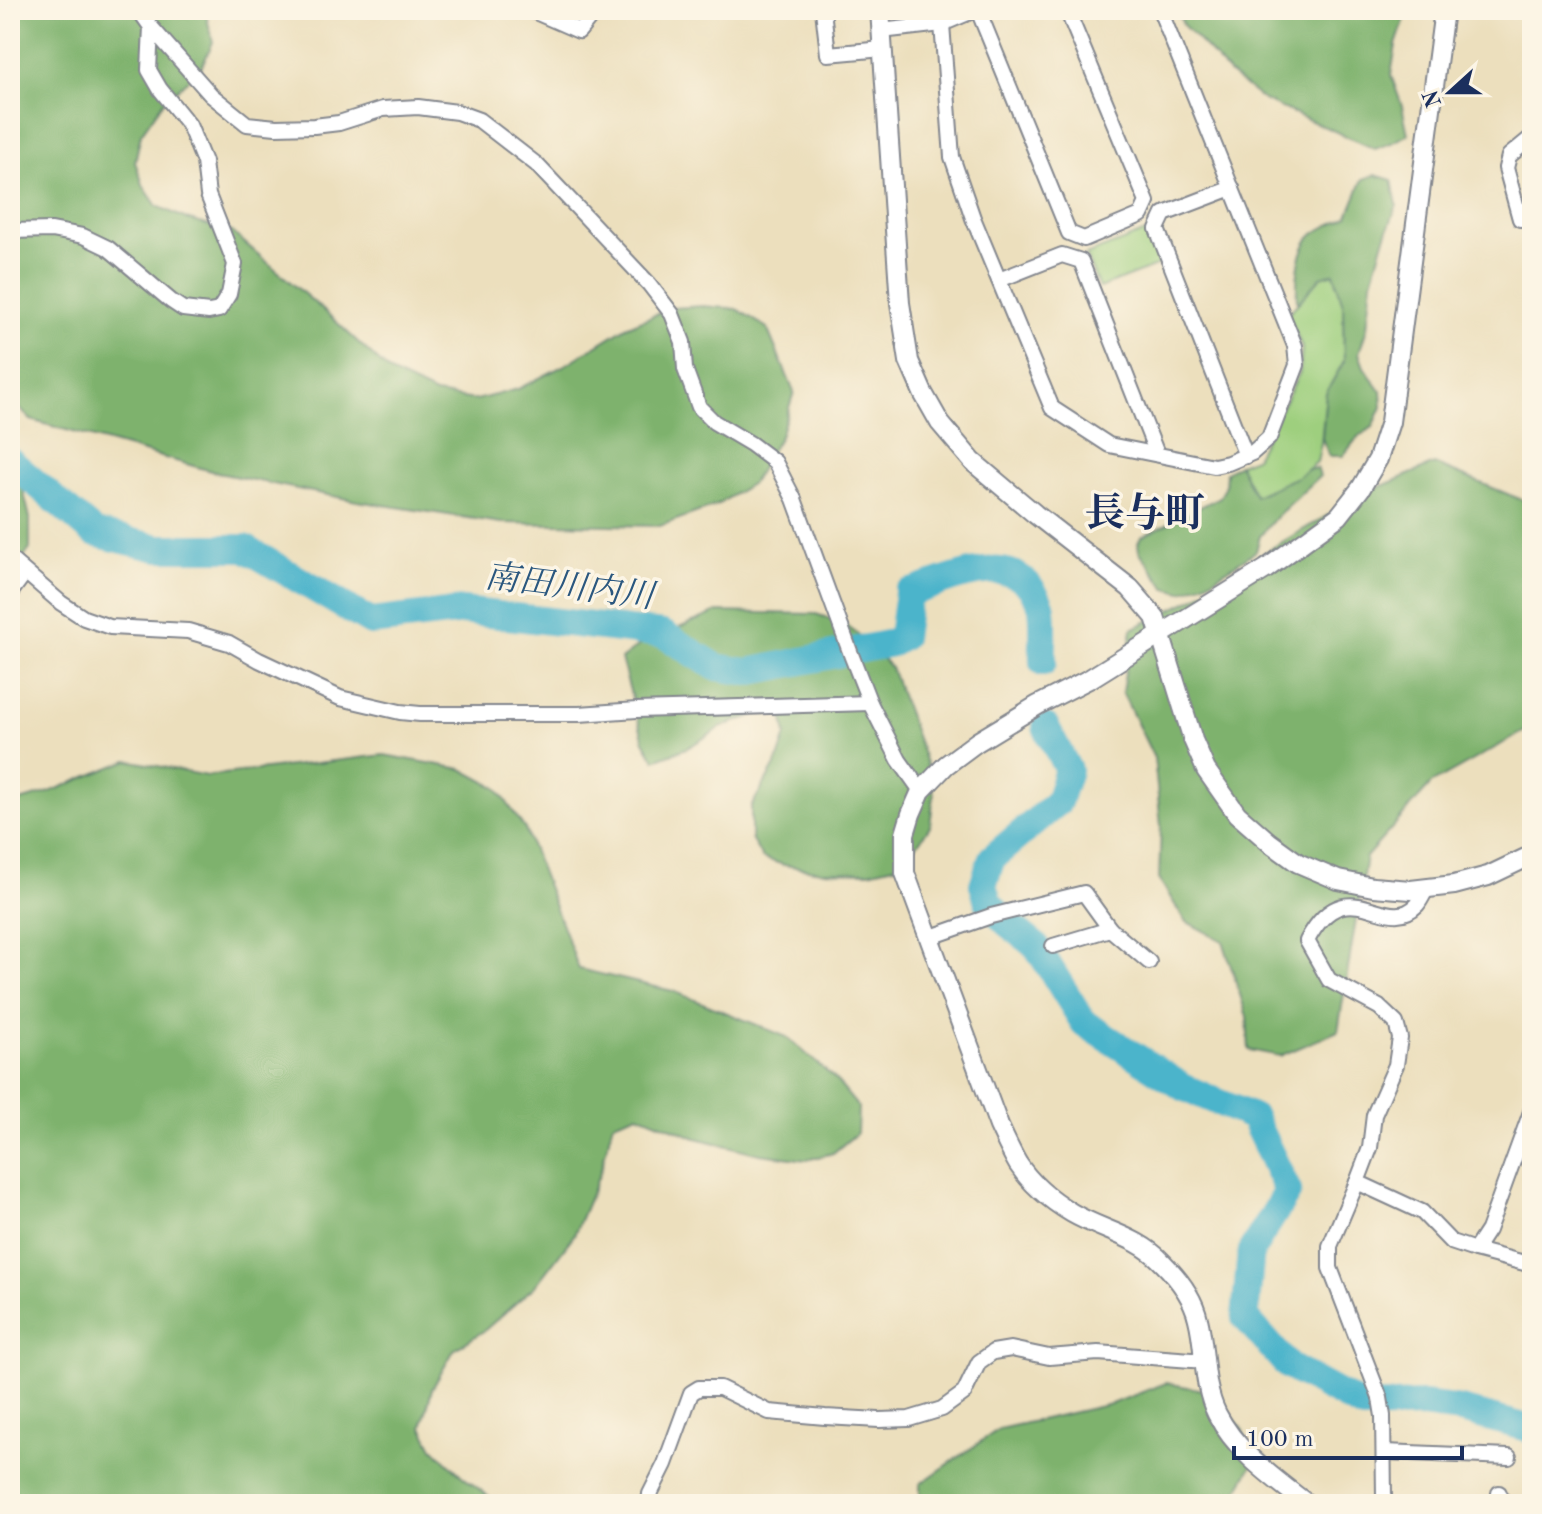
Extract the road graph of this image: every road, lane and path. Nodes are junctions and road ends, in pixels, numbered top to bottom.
1 (139, 10) edge
2 (531, 10) edge
3 (596, 10) edge
4 (823, 10) edge
5 (880, 10) edge
6 (976, 10) edge
7 (1067, 10) edge
8 (1160, 10) edge
9 (1444, 10) edge
10 (941, 17) edge
11 (151, 27) junction
12 (882, 40) junction
13 (1532, 137) edge
14 (1232, 188) junction
15 (1520, 219) dead end
16 (10, 231) edge
17 (999, 280) junction
18 (1157, 454) junction
19 (1246, 456) junction
20 (10, 559) edge
21 (25, 573) junction
22 (10, 593) edge
23 (1160, 634) junction
24 (870, 703) junction
25 (921, 791) junction
26 (1532, 855) edge
27 (1427, 888) junction
28 (1110, 929) junction
29 (928, 938) junction
30 (1053, 946) dead end
31 (1149, 962) dead end
32 (1532, 1109) edge
33 (1357, 1182) junction
34 (1475, 1250) junction
35 (1532, 1265) edge
36 (1205, 1361) junction
37 (1384, 1452) junction
38 (1509, 1457) dead end
39 (649, 1504) edge
40 (1307, 1504) edge
41 (1382, 1504) edge

1 - 11 street
2 - 3 street
4 - 12 street
5 - 12 street
6 - 7 street
6 - 10 street
8 - 14 street
9 - 23 street
10 - 12 street
10 - 17 street
11 - 16 street
11 - 24 street
12 - 23 street
13 - 15 street
14 - 19 street
14 - 19 street
17 - 18 street
17 - 18 street
18 - 19 street
20 - 21 street
21 - 22 street
21 - 24 street
23 - 25 street
23 - 27 street
24 - 25 street
25 - 29 street
26 - 27 street
27 - 33 street
28 - 29 street
28 - 30 street
28 - 31 street
29 - 36 street
32 - 34 street
33 - 34 street
33 - 37 street
34 - 35 street
36 - 39 street
36 - 40 street
37 - 38 street
37 - 41 street

